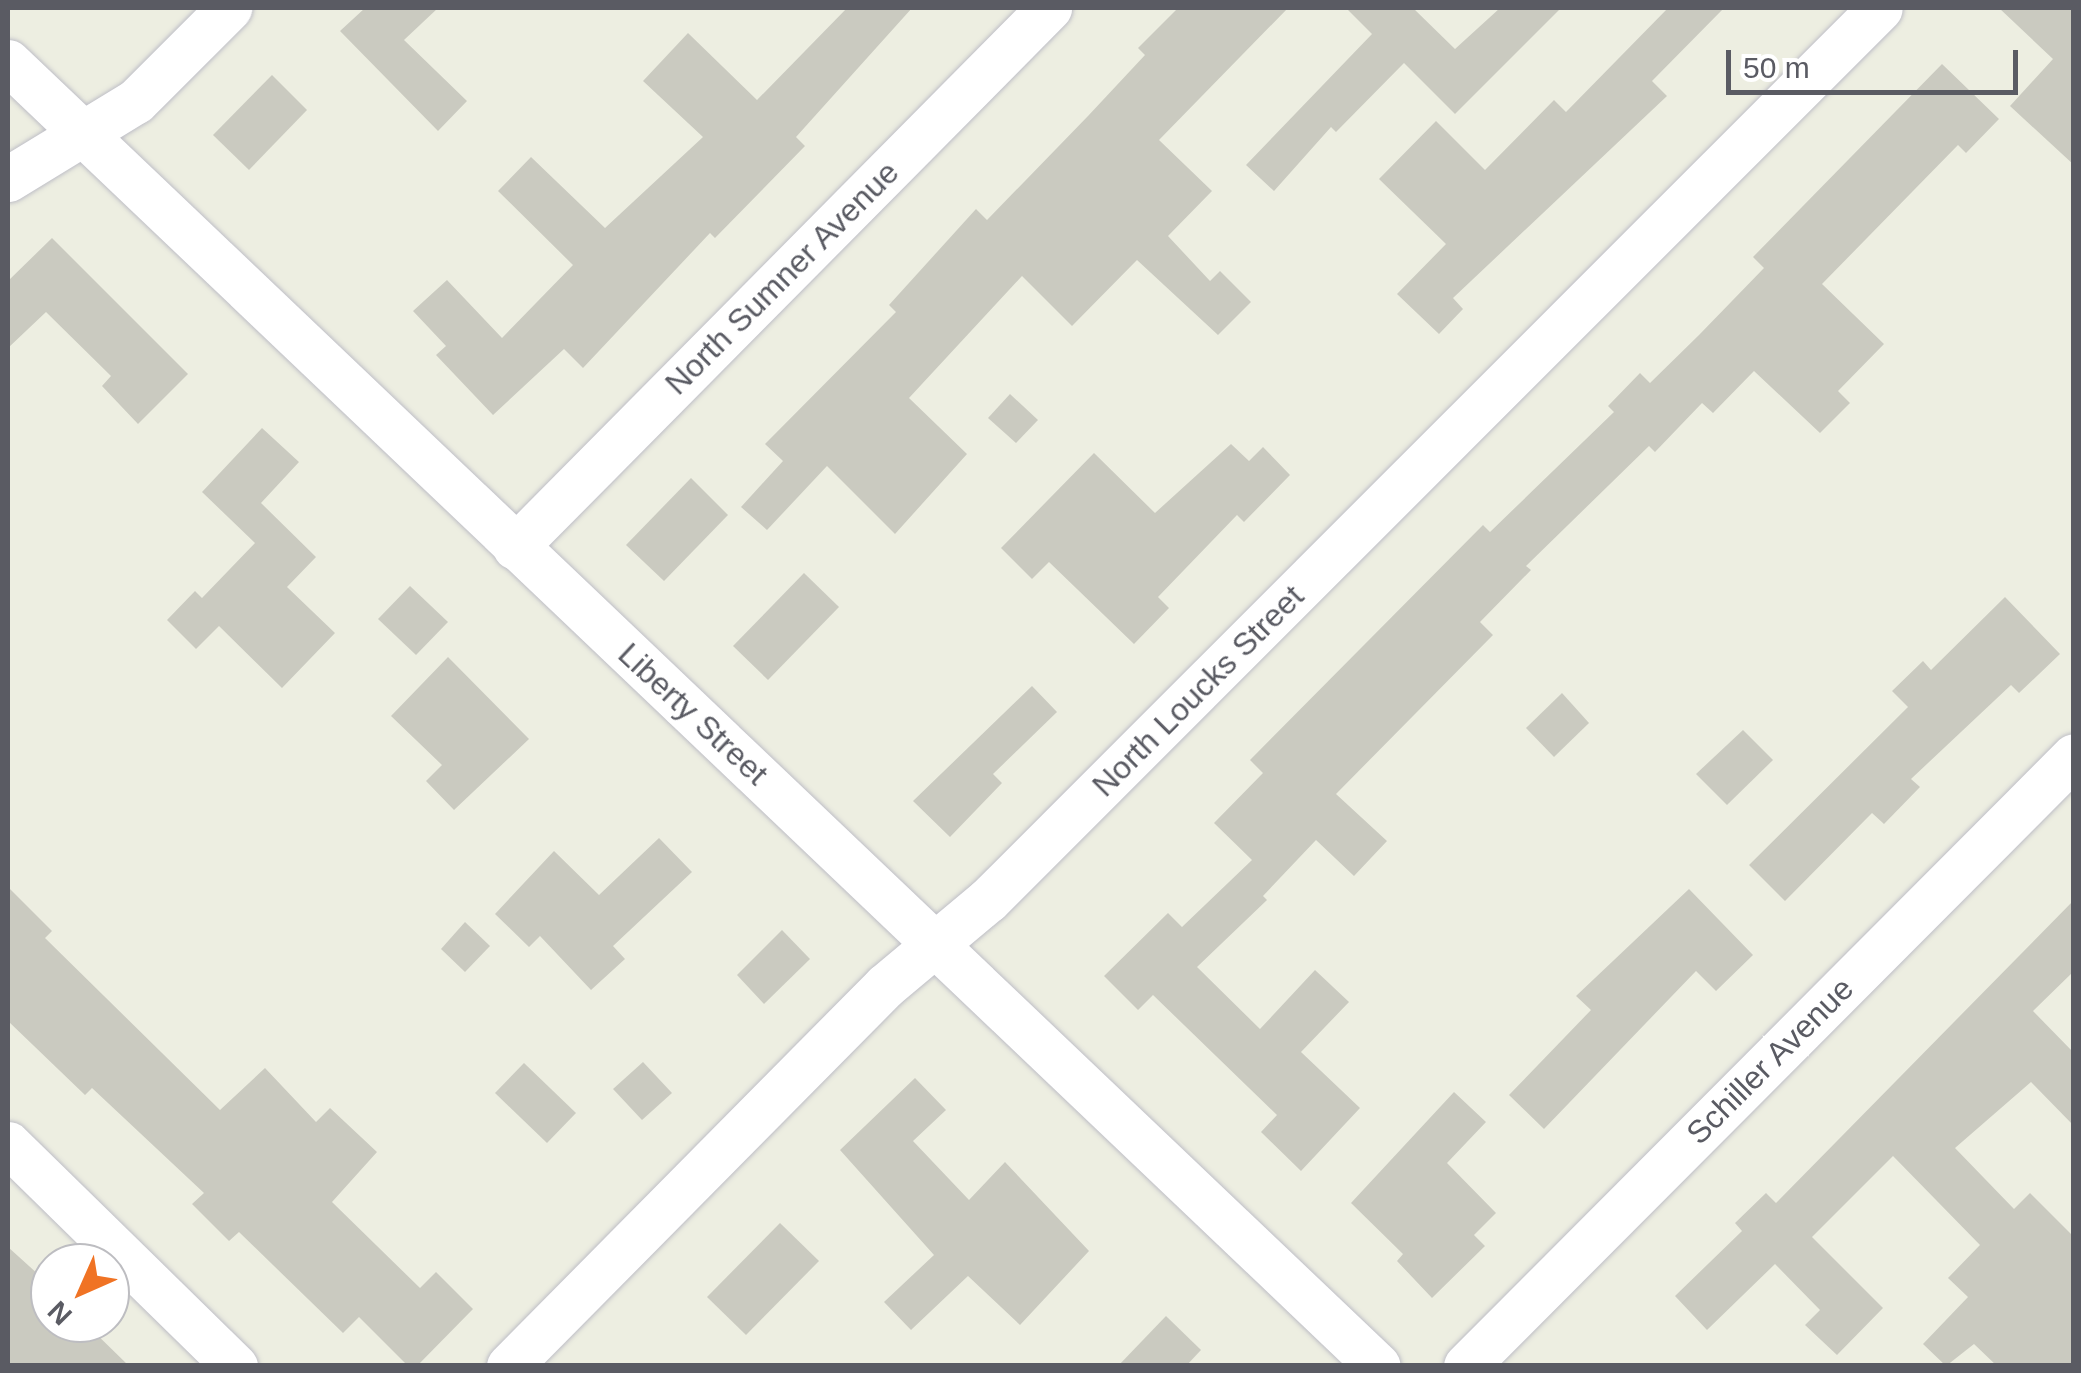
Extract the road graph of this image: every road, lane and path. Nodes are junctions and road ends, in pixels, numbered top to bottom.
1 (229, 8) edge
2 (1049, 8) edge
3 (1880, 8) edge
4 (8, 62) edge
5 (82, 132) junction
6 (8, 179) edge
7 (515, 547) junction
8 (2074, 756) edge
9 (936, 942) junction
10 (8, 1144) edge
11 (234, 1366) edge
12 (508, 1366) edge
13 (1378, 1366) edge
14 (1466, 1366) edge

1 - 5 street
2 - 7 street, North Sumner Avenue
3 - 9 street, North Loucks Street
4 - 5 street, Liberty Street
5 - 6 street
5 - 7 street, Liberty Street
7 - 9 street, Liberty Street
8 - 14 street, Schiller Avenue
9 - 12 street, North Loucks Street
9 - 13 street, Liberty Street
10 - 11 street

